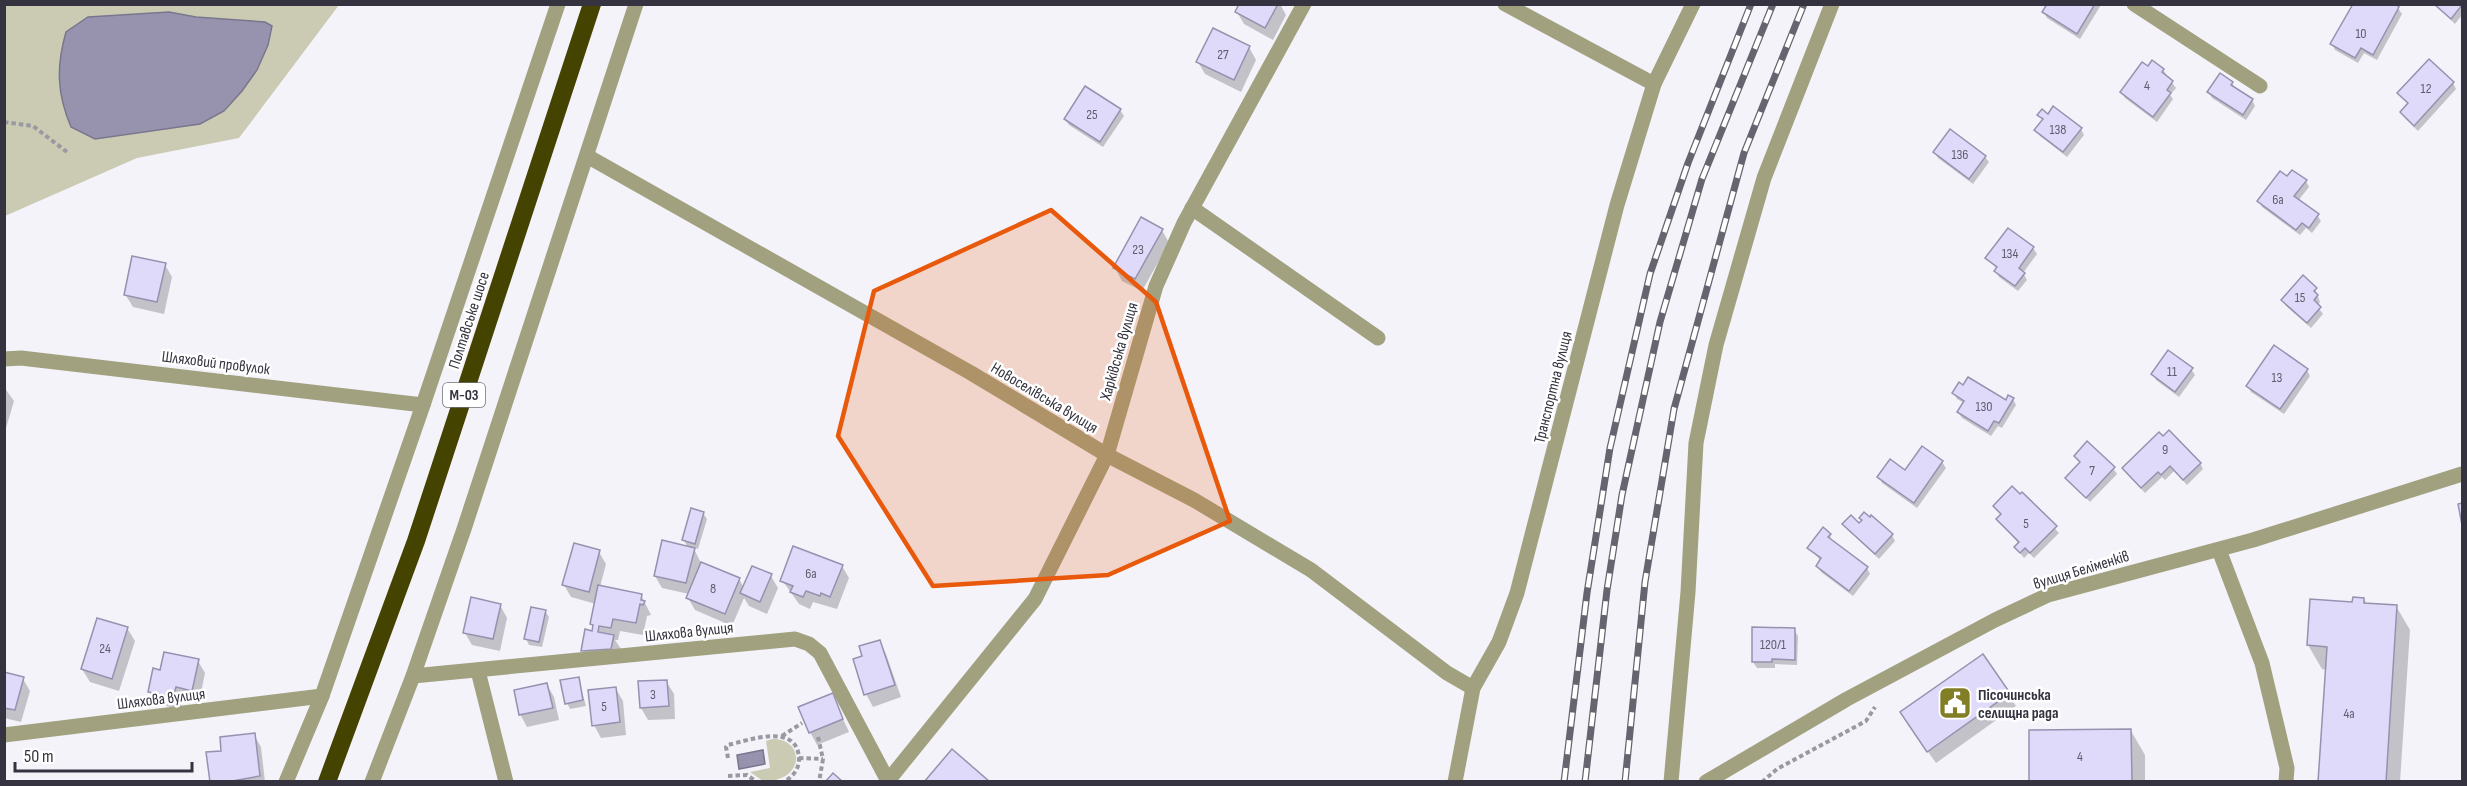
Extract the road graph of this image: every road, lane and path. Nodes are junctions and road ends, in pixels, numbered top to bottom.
1 (558, 4) edge
2 (592, 4) edge
3 (636, 4) edge
4 (1304, 4) edge
5 (1505, 4) edge
6 (1693, 4) edge
7 (1832, 4) edge
8 (2134, 4) edge
9 (1654, 84) junction
10 (2260, 86) dead end
11 (4, 122) edge
12 (67, 152) dead end
13 (587, 156) junction
14 (1192, 208) junction
15 (1378, 338) dead end
16 (4, 359) edge
17 (423, 405) junction
18 (1107, 455) junction
19 (2463, 474) edge
20 (2219, 550) junction
21 (478, 671) junction
22 (413, 676) junction
23 (1473, 688) junction
24 (322, 696) junction
25 (1876, 705) dead end
26 (802, 723) dead end
27 (4, 735) edge
28 (782, 736) junction
29 (818, 737) dead end
30 (728, 758) dead end
31 (799, 758) junction
32 (823, 759) junction
33 (728, 776) dead end
34 (791, 777) junction
35 (888, 781) edge
36 (286, 782) edge
37 (327, 782) edge
38 (372, 782) edge
39 (506, 782) edge
40 (757, 782) edge
41 (784, 782) edge
42 (798, 782) edge
43 (819, 782) edge
44 (1455, 782) edge
45 (1671, 782) edge
46 (1706, 782) edge
47 (1762, 782) edge
48 (2286, 782) edge

1 - 17 street
2 - 37 highway, Полтавське шосе / М-03
3 - 13 street
4 - 14 street, Харківська вулиця
5 - 9 street
6 - 9 street, Транспортна вулиця
7 - 45 street
8 - 10 street
9 - 23 street, Транспортна вулиця
11 - 12 path
13 - 18 street, Новоселівська вулиця
13 - 22 street
14 - 15 street
14 - 18 street, Харківська вулиця
16 - 17 street, Шляховий провулок
17 - 24 street
18 - 23 street, Новоселівська вулиця
18 - 35 street, Харківська вулиця
19 - 20 street, вулиця Беліменків
20 - 46 street, вулиця Беліменків
20 - 48 street
21 - 22 street, Шляхова вулиця
21 - 35 street, Шляхова вулиця
21 - 39 street
22 - 38 street
23 - 44 street, Транспортна вулиця
24 - 27 street, Шляхова вулиця
24 - 36 street
25 - 47 path
26 - 28 path
28 - 30 path
28 - 31 path
29 - 32 path
31 - 32 path
31 - 34 path
32 - 43 path
33 - 40 path
34 - 41 path
34 - 42 path

